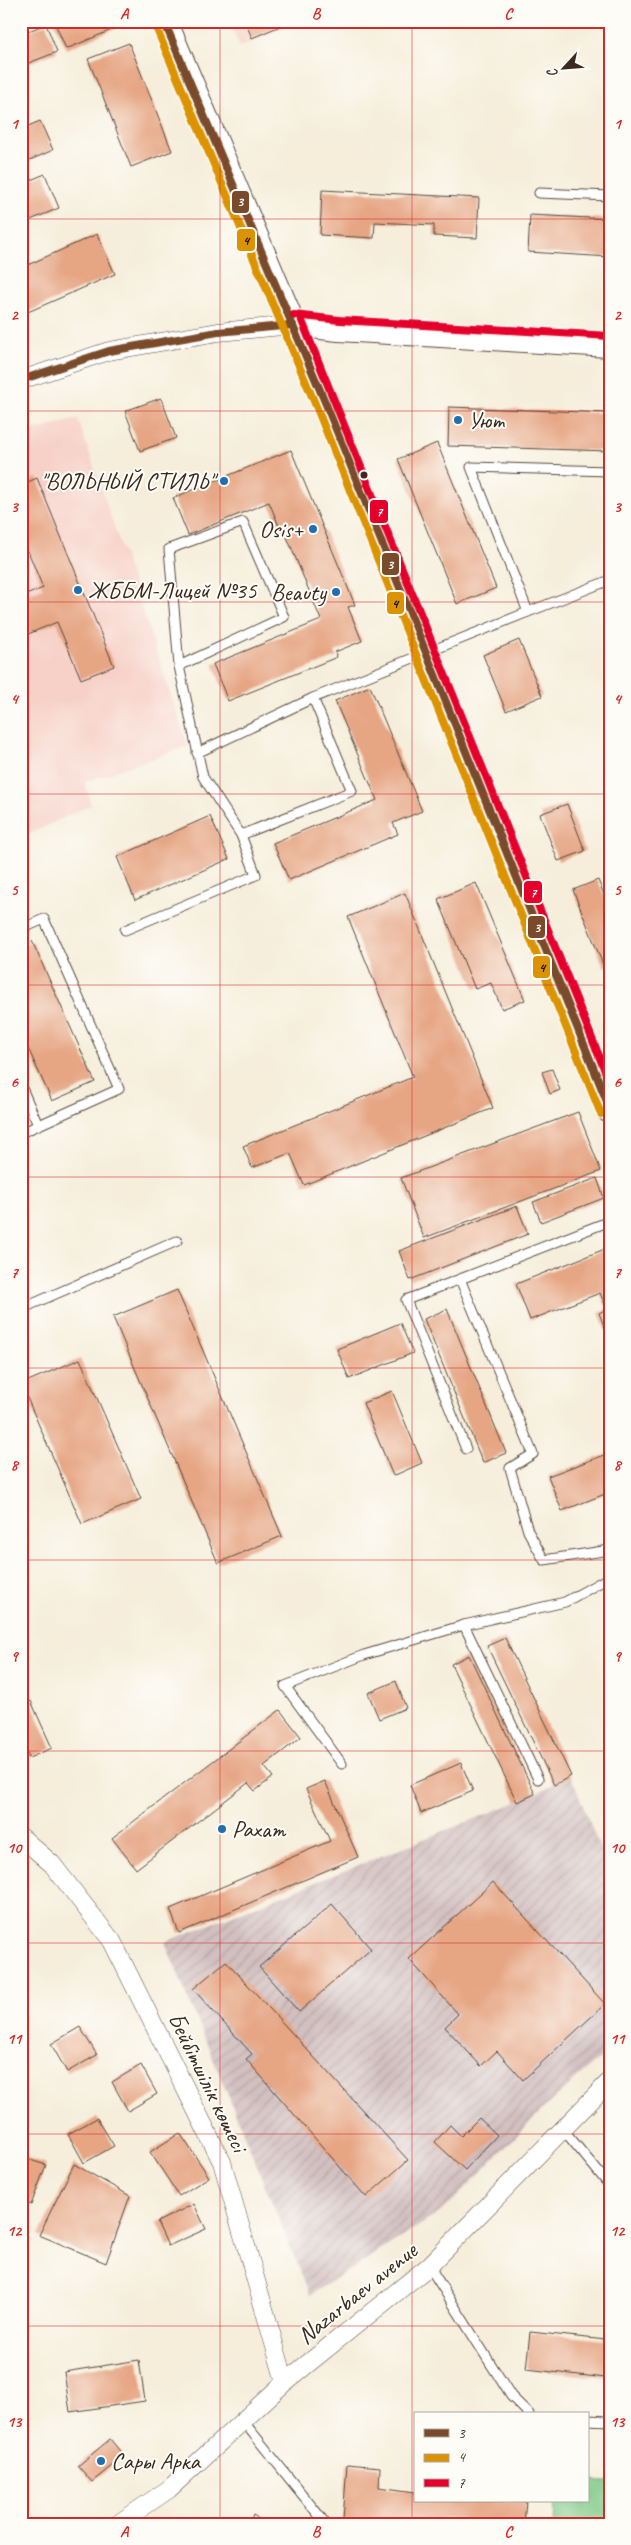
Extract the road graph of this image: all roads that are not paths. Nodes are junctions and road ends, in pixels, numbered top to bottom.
1 (164, 21) edge
2 (539, 193) dead end
3 (610, 196) edge
4 (293, 325) junction
5 (610, 346) edge
6 (21, 380) edge
7 (610, 471) edge
8 (610, 580) edge
9 (528, 612) junction
10 (427, 652) junction
11 (178, 666) junction
12 (313, 698) junction
13 (197, 753) junction
14 (241, 835) junction
15 (21, 929) edge
16 (125, 930) dead end
17 (21, 1086) edge
18 (610, 1110) edge
19 (38, 1125) junction
20 (21, 1133) edge
21 (610, 1221) edge
22 (177, 1241) dead end
23 (460, 1280) junction
24 (21, 1309) edge
25 (466, 1449) dead end
26 (610, 1550) edge
27 (610, 1577) edge
28 (464, 1625) junction
29 (342, 1764) dead end
30 (538, 1779) dead end
31 (21, 1837) edge
32 (610, 2081) edge
33 (562, 2128) junction
34 (610, 2186) edge
35 (430, 2266) junction
36 (285, 2382) junction
37 (527, 2412) edge
38 (588, 2420) edge
39 (243, 2421) junction
40 (610, 2421) edge
41 (118, 2524) edge
42 (326, 2524) edge

1 - 4 main road
2 - 3 lane
4 - 5 street
4 - 6 street
4 - 10 main road
7 - 9 lane
8 - 9 lane
9 - 10 lane
10 - 12 lane
10 - 18 main road
11 - 11 lane
11 - 13 lane
12 - 13 lane
12 - 14 lane
13 - 14 lane
14 - 16 lane
15 - 19 lane
17 - 19 lane
19 - 20 lane
21 - 23 lane
22 - 24 lane
23 - 25 lane
23 - 26 lane
27 - 28 lane
28 - 29 lane
28 - 30 lane
31 - 36 street, Бейбітшілік көшесі
32 - 33 street, Nazarbaev avenue
33 - 34 lane
33 - 35 street, Nazarbaev avenue
35 - 36 street, Nazarbaev avenue
35 - 37 lane
36 - 39 street, Nazarbaev avenue
38 - 40 lane
39 - 41 street, Nazarbaev avenue
39 - 42 lane

